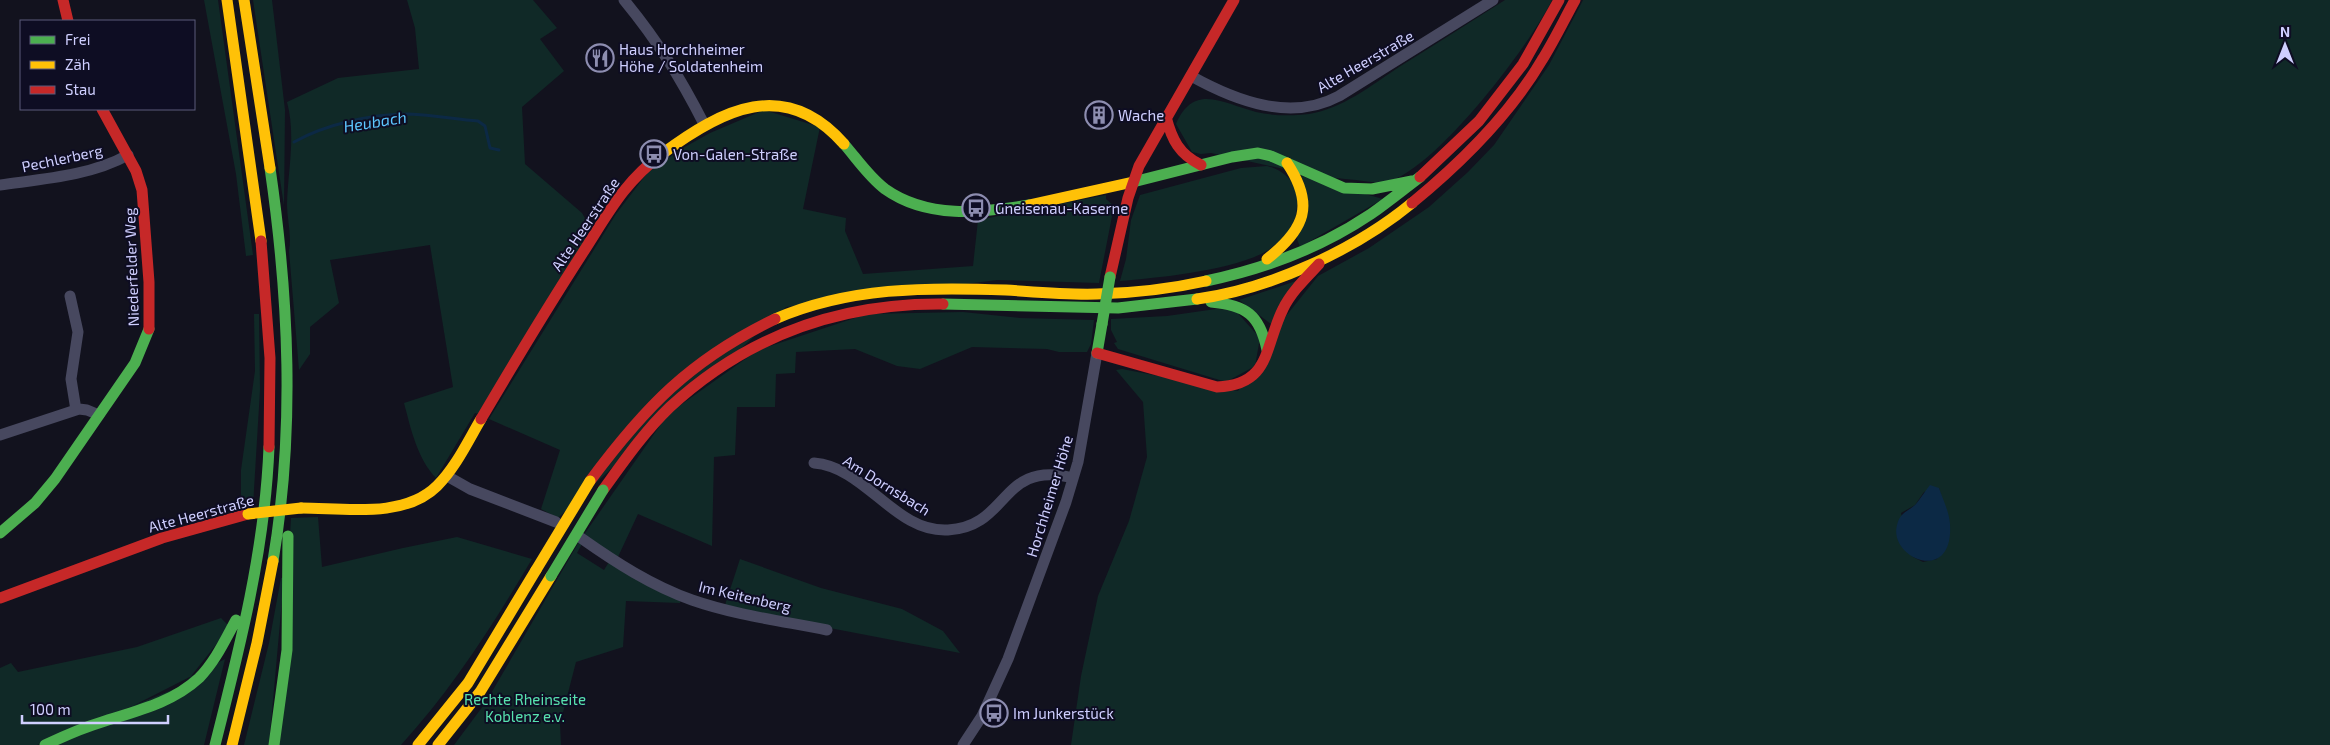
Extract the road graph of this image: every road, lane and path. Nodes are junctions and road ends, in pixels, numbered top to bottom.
1 (64, 0) edge
2 (227, 0) edge
3 (244, 0) edge
4 (624, 0) edge
5 (1234, 0) edge
6 (1493, 0) edge
7 (1559, 0) edge
8 (1575, 0) edge
9 (68, 20) edge
10 (1191, 76) junction
11 (103, 110) edge
12 (1166, 117) junction
13 (704, 124) junction
14 (128, 155) junction
15 (1287, 163) junction
16 (1201, 165) junction
17 (1422, 178) junction
18 (1133, 182) junction
19 (0, 185) edge
20 (1326, 258) junction
21 (1252, 271) junction
22 (70, 296) dead end
23 (1194, 301) junction
24 (1268, 350) junction
25 (1097, 354) junction
26 (76, 410) junction
27 (99, 415) junction
28 (0, 435) edge
29 (814, 462) dead end
30 (285, 470) junction
31 (447, 476) junction
32 (1074, 478) junction
33 (556, 522) dead end
34 (0, 533) edge
35 (581, 538) dead end
36 (258, 560) junction
37 (0, 598) edge
38 (827, 630) dead end
39 (45, 745) edge
40 (215, 745) edge
41 (232, 745) edge
42 (274, 745) edge
43 (418, 745) edge
44 (438, 745) edge
45 (963, 745) edge

1 - 9 main road
2 - 36 main road
3 - 30 main road
4 - 13 street
5 - 10 main road
6 - 10 street, Alte Heerstraße
7 - 17 main road
8 - 20 main road
10 - 12 main road
11 - 14 main road, Niederfelder Weg
12 - 16 main road
12 - 18 main road
13 - 18 main road, Alte Heerstraße
13 - 31 main road, Alte Heerstraße
14 - 19 street, Pechlerberg
14 - 27 main road, Niederfelder Weg
15 - 16 main road, Alte Heerstraße
15 - 17 main road, Alte Heerstraße
15 - 21 main road
16 - 18 main road, Alte Heerstraße
17 - 21 main road
18 - 25 main road, Horchheimer Höhe, bridge
20 - 23 main road
20 - 24 main road
21 - 43 main road, bridge
22 - 26 street
23 - 24 main road
23 - 44 main road, bridge
24 - 25 main road
25 - 32 street, Horchheimer Höhe
26 - 27 street
26 - 28 street
27 - 34 main road, Niederfelder Weg
29 - 32 street, Am Dornsbach
30 - 41 main road
30 - 42 main road
31 - 33 street
31 - 37 main road, Alte Heerstraße, bridge
32 - 45 street, Horchheimer Höhe
35 - 38 street, Im Keitenberg
36 - 39 main road
36 - 40 main road

